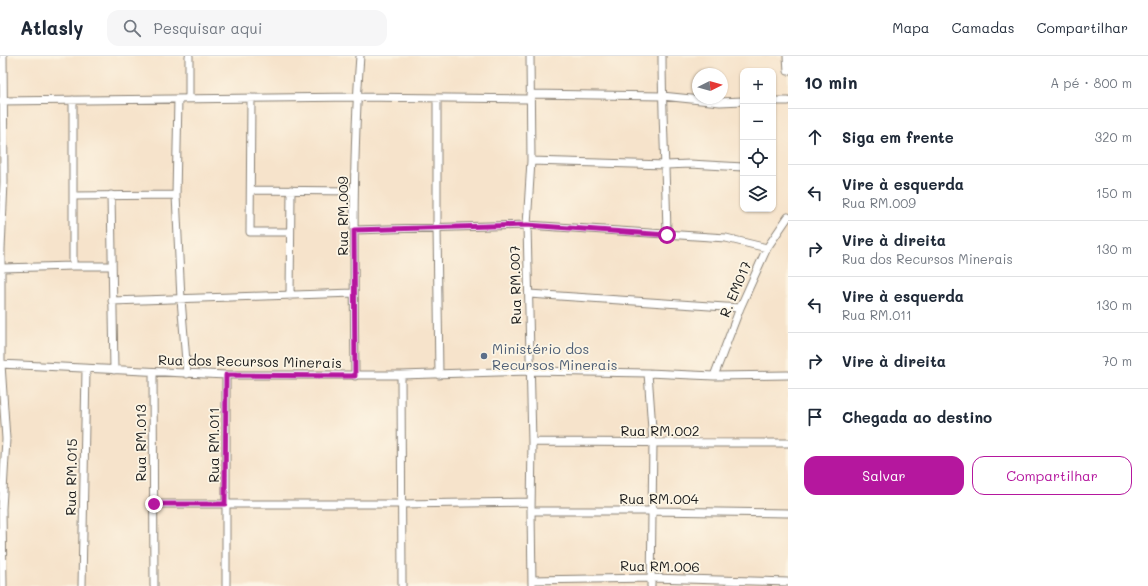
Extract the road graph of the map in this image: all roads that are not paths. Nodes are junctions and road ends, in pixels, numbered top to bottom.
1 (3, 56) edge
2 (189, 56) edge
3 (360, 56) edge
4 (530, 56) edge
5 (662, 56) edge
6 (787, 56) edge
7 (788, 71) edge
8 (662, 96) junction
9 (357, 97) junction
10 (530, 97) junction
11 (251, 98) junction
12 (178, 99) junction
13 (189, 99) junction
14 (437, 99) junction
15 (73, 100) junction
16 (2, 101) edge
17 (740, 101) edge
18 (776, 101) edge
19 (788, 101) edge
20 (531, 161) junction
21 (666, 165) junction
22 (740, 167) edge
23 (2, 182) edge
24 (251, 190) junction
25 (290, 190) junction
26 (354, 191) junction
27 (176, 195) junction
28 (73, 196) junction
29 (111, 196) junction
30 (788, 217) edge
31 (527, 225) junction
32 (437, 227) junction
33 (354, 230) junction
34 (290, 232) junction
35 (667, 235) junction
36 (767, 248) junction
37 (1, 249) edge
38 (73, 266) junction
39 (112, 266) junction
40 (2, 268) junction
41 (354, 293) junction
42 (529, 294) junction
43 (290, 296) junction
44 (182, 299) junction
45 (112, 301) junction
46 (740, 308) junction
47 (1, 317) edge
48 (0, 364) edge
49 (86, 369) junction
50 (114, 370) junction
51 (530, 371) junction
52 (153, 372) junction
53 (648, 373) junction
54 (187, 374) junction
55 (440, 374) junction
56 (226, 375) junction
57 (401, 375) junction
58 (788, 375) edge
59 (355, 376) junction
60 (714, 376) junction
61 (3, 439) edge
62 (532, 442) junction
63 (653, 443) junction
64 (788, 443) edge
65 (531, 502) junction
66 (154, 504) junction
67 (225, 504) junction
68 (402, 504) junction
69 (1, 509) edge
70 (530, 511) junction
71 (652, 511) junction
72 (788, 513) edge
73 (652, 582) edge
74 (788, 582) edge
75 (532, 583) edge
76 (3, 586) edge
77 (82, 586) edge
78 (154, 586) edge
79 (226, 586) edge
80 (402, 586) edge

1 - 16 street
2 - 13 street
3 - 9 street, Rua RM.009
4 - 10 street, Rua RM.007
5 - 8 street
6 - 7 street
8 - 10 street
8 - 17 street
8 - 21 street
9 - 11 street
9 - 14 street
9 - 26 street, Rua RM.009
10 - 14 street
10 - 20 street, Rua RM.007
11 - 13 street
11 - 24 street
12 - 13 street
12 - 15 street
12 - 27 street
14 - 32 street
15 - 16 street
15 - 28 street
16 - 23 street
18 - 19 street
20 - 21 street
20 - 31 street, Rua RM.007
21 - 22 street
21 - 35 street
23 - 37 street
24 - 25 street
24 - 34 street
25 - 26 street
25 - 34 street
26 - 33 street, Rua RM.009
27 - 29 street
27 - 44 street
28 - 29 street
28 - 38 street
29 - 39 street
30 - 36 street, R. EM017
31 - 32 street
31 - 35 street
31 - 42 street, Rua RM.007
32 - 33 street
32 - 55 street
33 - 41 street, Rua RM.009
34 - 43 street
35 - 36 street
36 - 46 street, R. EM017
37 - 40 street
38 - 39 street
38 - 40 street
39 - 45 street
40 - 47 street
41 - 43 street
41 - 59 street, Rua RM.009
42 - 46 street
42 - 51 street, Rua RM.007
43 - 44 street
44 - 45 street
44 - 54 street
45 - 50 street
46 - 60 street, R. EM017
47 - 48 street
48 - 49 street, Rua dos Recursos Minerais
48 - 61 street
49 - 50 street, Rua dos Recursos Minerais
49 - 77 street, Rua RM.015
50 - 52 street, Rua dos Recursos Minerais
51 - 53 street, Rua dos Recursos Minerais
51 - 55 street, Rua dos Recursos Minerais
51 - 62 street, Rua RM.007
52 - 54 street, Rua dos Recursos Minerais
52 - 66 street, Rua RM.013
53 - 60 street, Rua dos Recursos Minerais
53 - 63 street
54 - 56 street, Rua dos Recursos Minerais
55 - 57 street, Rua dos Recursos Minerais
56 - 59 street, Rua dos Recursos Minerais
56 - 67 street, Rua RM.011
57 - 59 street, Rua dos Recursos Minerais
57 - 68 street
58 - 60 street, Rua dos Recursos Minerais
61 - 69 street
62 - 63 street, Rua RM.002
62 - 65 street, Rua RM.007
63 - 64 street, Rua RM.002
63 - 71 street
65 - 68 street
65 - 70 street, Rua RM.007
66 - 67 street
66 - 78 street, Rua RM.013
67 - 68 street
67 - 79 street, Rua RM.011
68 - 80 street
69 - 76 street
70 - 71 street, Rua RM.004
70 - 75 street, Rua RM.007
71 - 72 street, Rua RM.004
71 - 73 street
73 - 74 street, Rua RM.006
73 - 75 street, Rua RM.006

